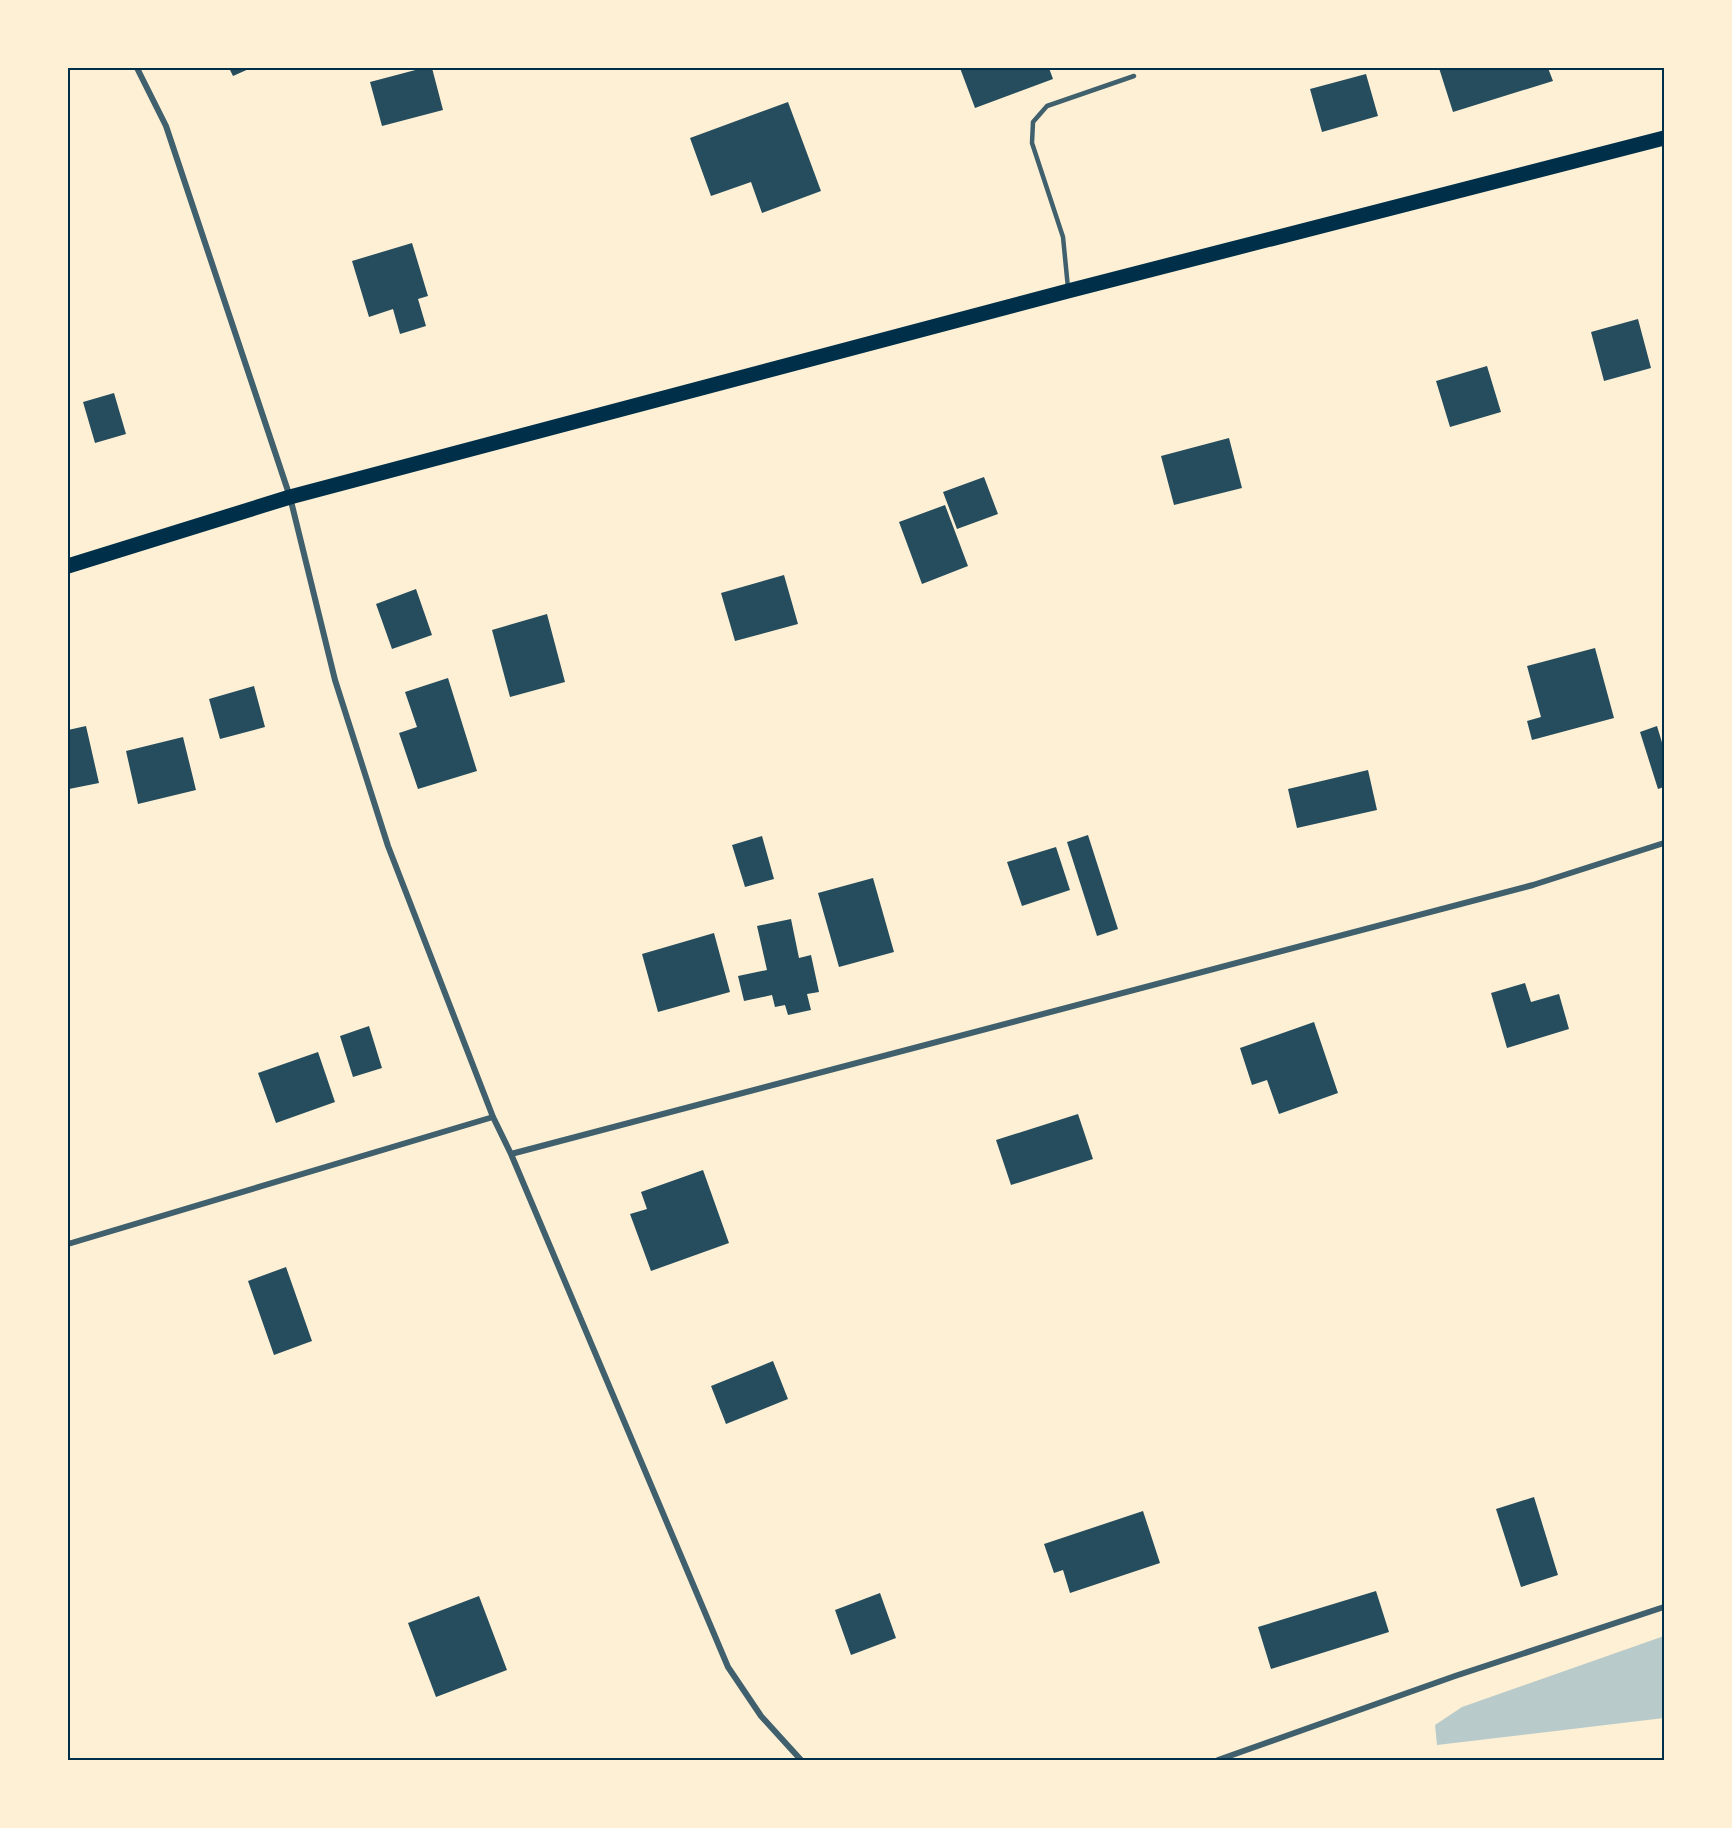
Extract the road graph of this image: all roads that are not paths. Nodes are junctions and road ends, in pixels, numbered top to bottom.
1 (137, 68) edge
2 (1134, 76) dead end
3 (1665, 138) edge
4 (1068, 291) junction
5 (290, 497) junction
6 (68, 566) edge
7 (1665, 843) edge
8 (493, 1117) junction
9 (511, 1154) junction
10 (68, 1244) edge
11 (1665, 1607) edge
12 (801, 1761) edge
13 (1218, 1761) edge

1 - 5 street
2 - 4 lane
3 - 4 main road
4 - 5 main road
5 - 6 main road
5 - 8 street
7 - 9 street
8 - 9 street
8 - 10 street
9 - 12 street
11 - 13 street

